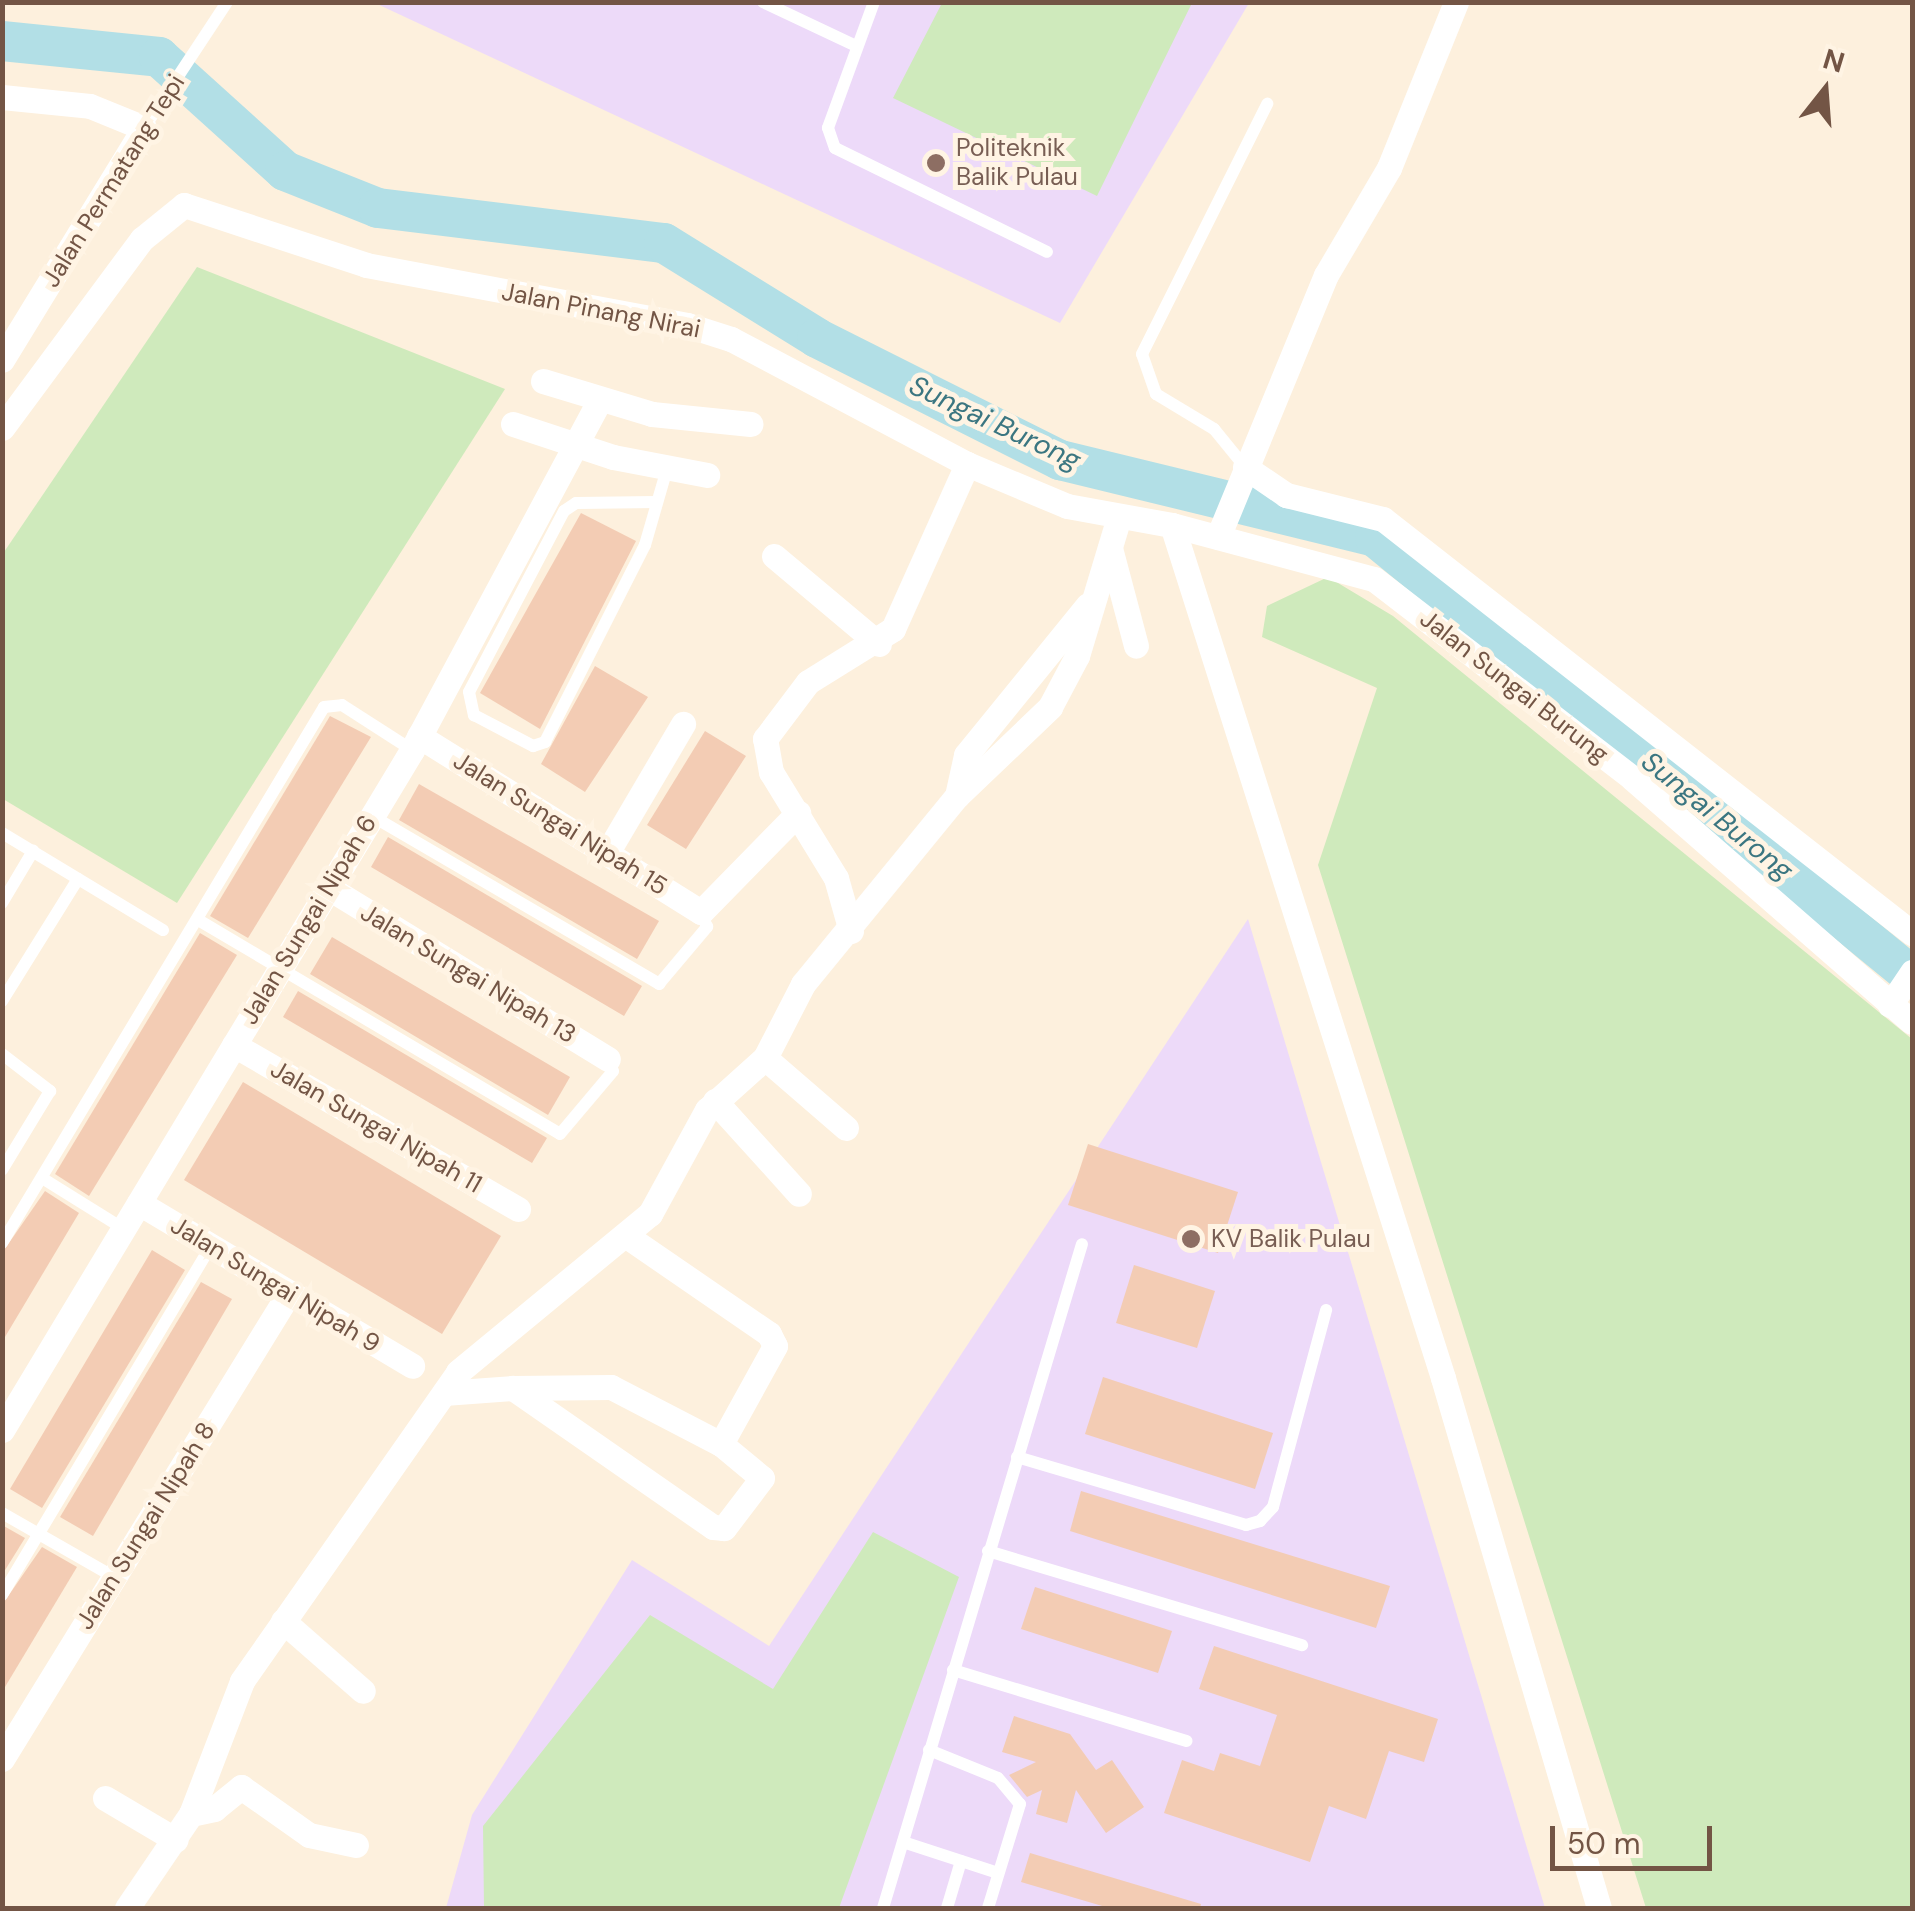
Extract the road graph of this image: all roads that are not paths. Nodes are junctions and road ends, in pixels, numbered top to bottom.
1 (763, 2) edge
2 (874, 2) edge
3 (1456, 2) edge
4 (224, 8) edge
5 (854, 45) junction
6 (2, 97) edge
7 (1266, 104) dead end
8 (150, 121) junction
9 (1048, 252) dead end
10 (2, 360) edge
11 (543, 381) dead end
12 (599, 401) junction
13 (513, 424) dead end
14 (750, 424) dead end
15 (2, 428) edge
16 (576, 444) junction
17 (967, 464) junction
18 (667, 468) junction
19 (1243, 470) junction
20 (707, 475) dead end
21 (658, 502) junction
22 (1118, 520) junction
23 (1172, 524) junction
24 (1221, 529) junction
25 (1110, 548) junction
26 (1274, 550) joint
27 (774, 556) dead end
28 (1089, 604) junction
29 (879, 644) junction
30 (1136, 646) dead end
31 (683, 724) dead end
32 (416, 743) junction
33 (957, 796) junction
34 (798, 813) junction
35 (372, 816) junction
36 (2, 833) edge
37 (33, 852) junction
38 (606, 853) junction
39 (78, 879) junction
40 (329, 888) junction
41 (2, 903) edge
42 (701, 912) junction
43 (200, 921) junction
44 (163, 930) dead end
45 (851, 930) junction
46 (1912, 932) edge
47 (282, 966) junction
48 (1900, 989) edge
49 (2, 1002) edge
50 (1912, 1022) edge
51 (234, 1044) junction
52 (2, 1054) edge
53 (766, 1058) junction
54 (608, 1059) joint
55 (716, 1101) junction
56 (846, 1128) dead end
57 (2, 1170) edge
58 (42, 1178) junction
59 (799, 1194) dead end
60 (139, 1204) junction
61 (518, 1209) dead end
62 (124, 1229) junction
63 (628, 1237) junction
64 (2, 1243) edge
65 (1082, 1244) dead end
66 (211, 1246) junction
67 (289, 1293) junction
68 (1326, 1310) dead end
69 (412, 1366) dead end
70 (514, 1388) junction
71 (444, 1393) junction
72 (2, 1430) edge
73 (720, 1444) junction
74 (1017, 1457) junction
75 (2, 1512) edge
76 (40, 1534) junction
77 (988, 1550) junction
78 (114, 1577) junction
79 (2, 1595) edge
80 (283, 1621) junction
81 (1302, 1645) dead end
82 (952, 1670) junction
83 (363, 1691) dead end
84 (1186, 1741) dead end
85 (929, 1750) junction
86 (2, 1759) edge
87 (105, 1798) dead end
88 (191, 1814) junction
89 (176, 1840) junction
90 (903, 1842) junction
91 (356, 1845) dead end
92 (962, 1861) junction
93 (998, 1873) junction
94 (127, 1908) edge
95 (883, 1908) edge
96 (947, 1908) edge
97 (988, 1908) edge
98 (1599, 1908) edge

1 - 5 lane
2 - 5 lane
3 - 19 street
4 - 8 lane, Jalan Permatang Tepi
5 - 9 lane
6 - 8 street
7 - 19 lane
8 - 10 street, Jalan Permatang Tepi
11 - 12 street
12 - 14 street
12 - 16 street, Jalan Sungai Nipah 6
13 - 16 street
15 - 17 street, Jalan Pinang Nirai
16 - 18 street
16 - 32 street, Jalan Sungai Nipah 6
17 - 22 street, Jalan Pinang Nirai
17 - 29 street
18 - 20 street
18 - 21 lane
19 - 24 street
19 - 46 street
21 - 21 lane
22 - 23 street, Jalan Pinang Nirai
22 - 25 street
23 - 24 street, Jalan Pinang Nirai
23 - 98 street
24 - 26 street, Jalan Pinang Nirai
25 - 28 street
25 - 30 street
26 - 48 street, Jalan Sungai Burung
27 - 29 street
28 - 33 street
28 - 33 street
29 - 34 street
31 - 38 street
32 - 35 street, Jalan Sungai Nipah 6
32 - 38 street, Jalan Sungai Nipah 15
32 - 43 lane
33 - 45 street
34 - 42 street
34 - 45 street
35 - 40 street, Jalan Sungai Nipah 6
35 - 42 lane
36 - 37 lane
37 - 39 lane
37 - 41 lane
38 - 42 street, Jalan Sungai Nipah 15
39 - 44 lane
39 - 49 lane
40 - 47 street, Jalan Sungai Nipah 6
40 - 54 street, Jalan Sungai Nipah 13
43 - 47 lane
43 - 58 lane
45 - 53 street
47 - 51 street, Jalan Sungai Nipah 6
47 - 54 lane
48 - 50 street, Jalan Sungai Burung
51 - 60 street, Jalan Sungai Nipah 6
51 - 61 street, Jalan Sungai Nipah 11
52 - 57 lane
53 - 55 street
53 - 56 street
55 - 59 street
55 - 63 street
58 - 62 lane
58 - 64 lane
60 - 62 street, Jalan Sungai Nipah 6
60 - 66 street, Jalan Sungai Nipah 9
62 - 72 street, Jalan Sungai Nipah 6
63 - 71 street
63 - 73 street
65 - 74 lane
66 - 67 street, Jalan Sungai Nipah 9
66 - 76 lane
67 - 69 street, Jalan Sungai Nipah 9
67 - 78 street, Jalan Sungai Nipah 8
68 - 74 lane
70 - 71 street
70 - 73 street
70 - 73 street
71 - 80 street
74 - 77 lane
75 - 76 lane
76 - 78 lane
76 - 79 lane
77 - 81 lane
77 - 82 lane
78 - 86 street, Jalan Sungai Nipah 8
80 - 83 street
80 - 88 street
82 - 84 lane
82 - 85 lane
85 - 90 lane
85 - 93 lane
87 - 89 street
88 - 89 street
88 - 91 street
89 - 94 street
90 - 92 lane
90 - 95 lane
92 - 93 lane
92 - 96 lane
93 - 97 lane

